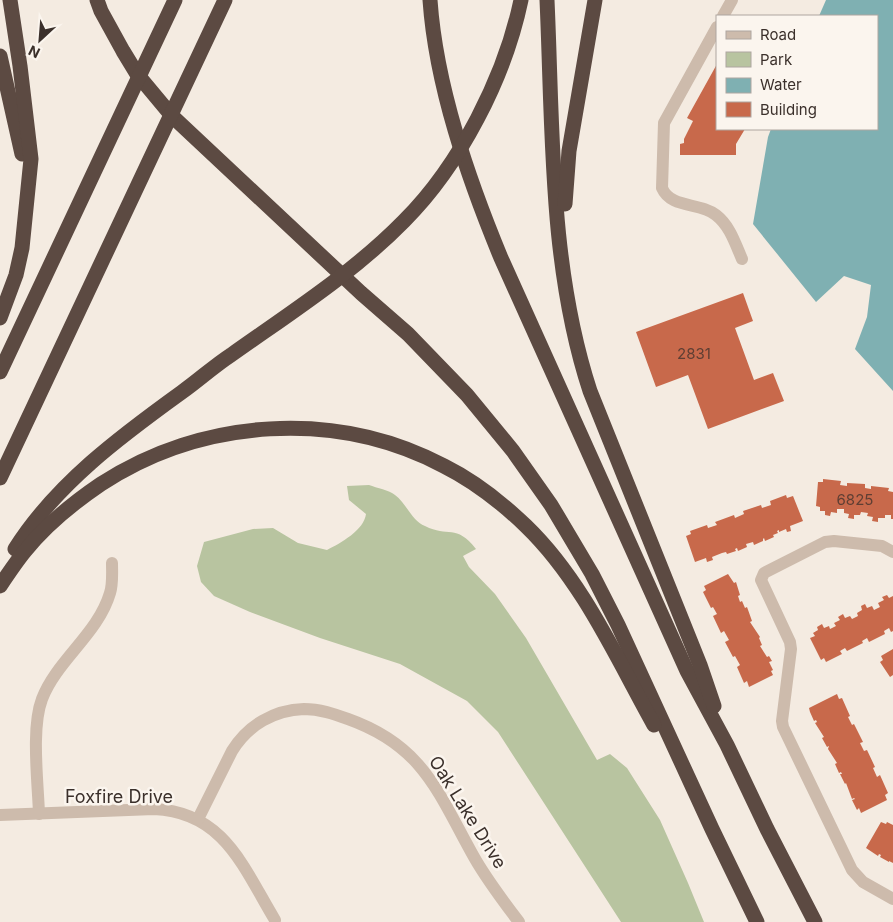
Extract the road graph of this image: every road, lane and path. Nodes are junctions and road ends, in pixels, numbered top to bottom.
1 (10, 0) edge
2 (97, 0) edge
3 (175, 0) edge
4 (225, 0) edge
5 (430, 0) edge
6 (521, 0) edge
7 (547, 0) edge
8 (595, 0) edge
9 (732, 0) edge
10 (724, 15) edge
11 (716, 29) edge
12 (0, 56) edge
13 (28, 182) junction
14 (742, 259) dead end
15 (565, 280) junction
16 (0, 318) edge
17 (0, 372) edge
18 (0, 478) edge
19 (893, 552) edge
20 (112, 563) dead end
21 (0, 573) edge
22 (0, 586) edge
23 (727, 746) junction
24 (39, 814) junction
25 (0, 815) edge
26 (198, 819) junction
27 (712, 829) junction
28 (893, 899) edge
29 (275, 920) dead end
30 (519, 922) edge
31 (757, 922) edge
32 (814, 922) edge

1 - 13 highway
2 - 27 highway
3 - 17 highway
4 - 18 highway
5 - 23 highway
6 - 21 highway
7 - 15 highway
8 - 15 highway
9 - 10 street
11 - 14 street
12 - 13 highway
13 - 16 highway
15 - 23 highway
19 - 28 street
20 - 24 street
22 - 27 highway
23 - 32 highway
24 - 25 street, Foxfire Drive
24 - 26 street, Foxfire Drive
26 - 29 street, Foxfire Drive
26 - 30 street, Oak Lake Drive
27 - 31 highway

